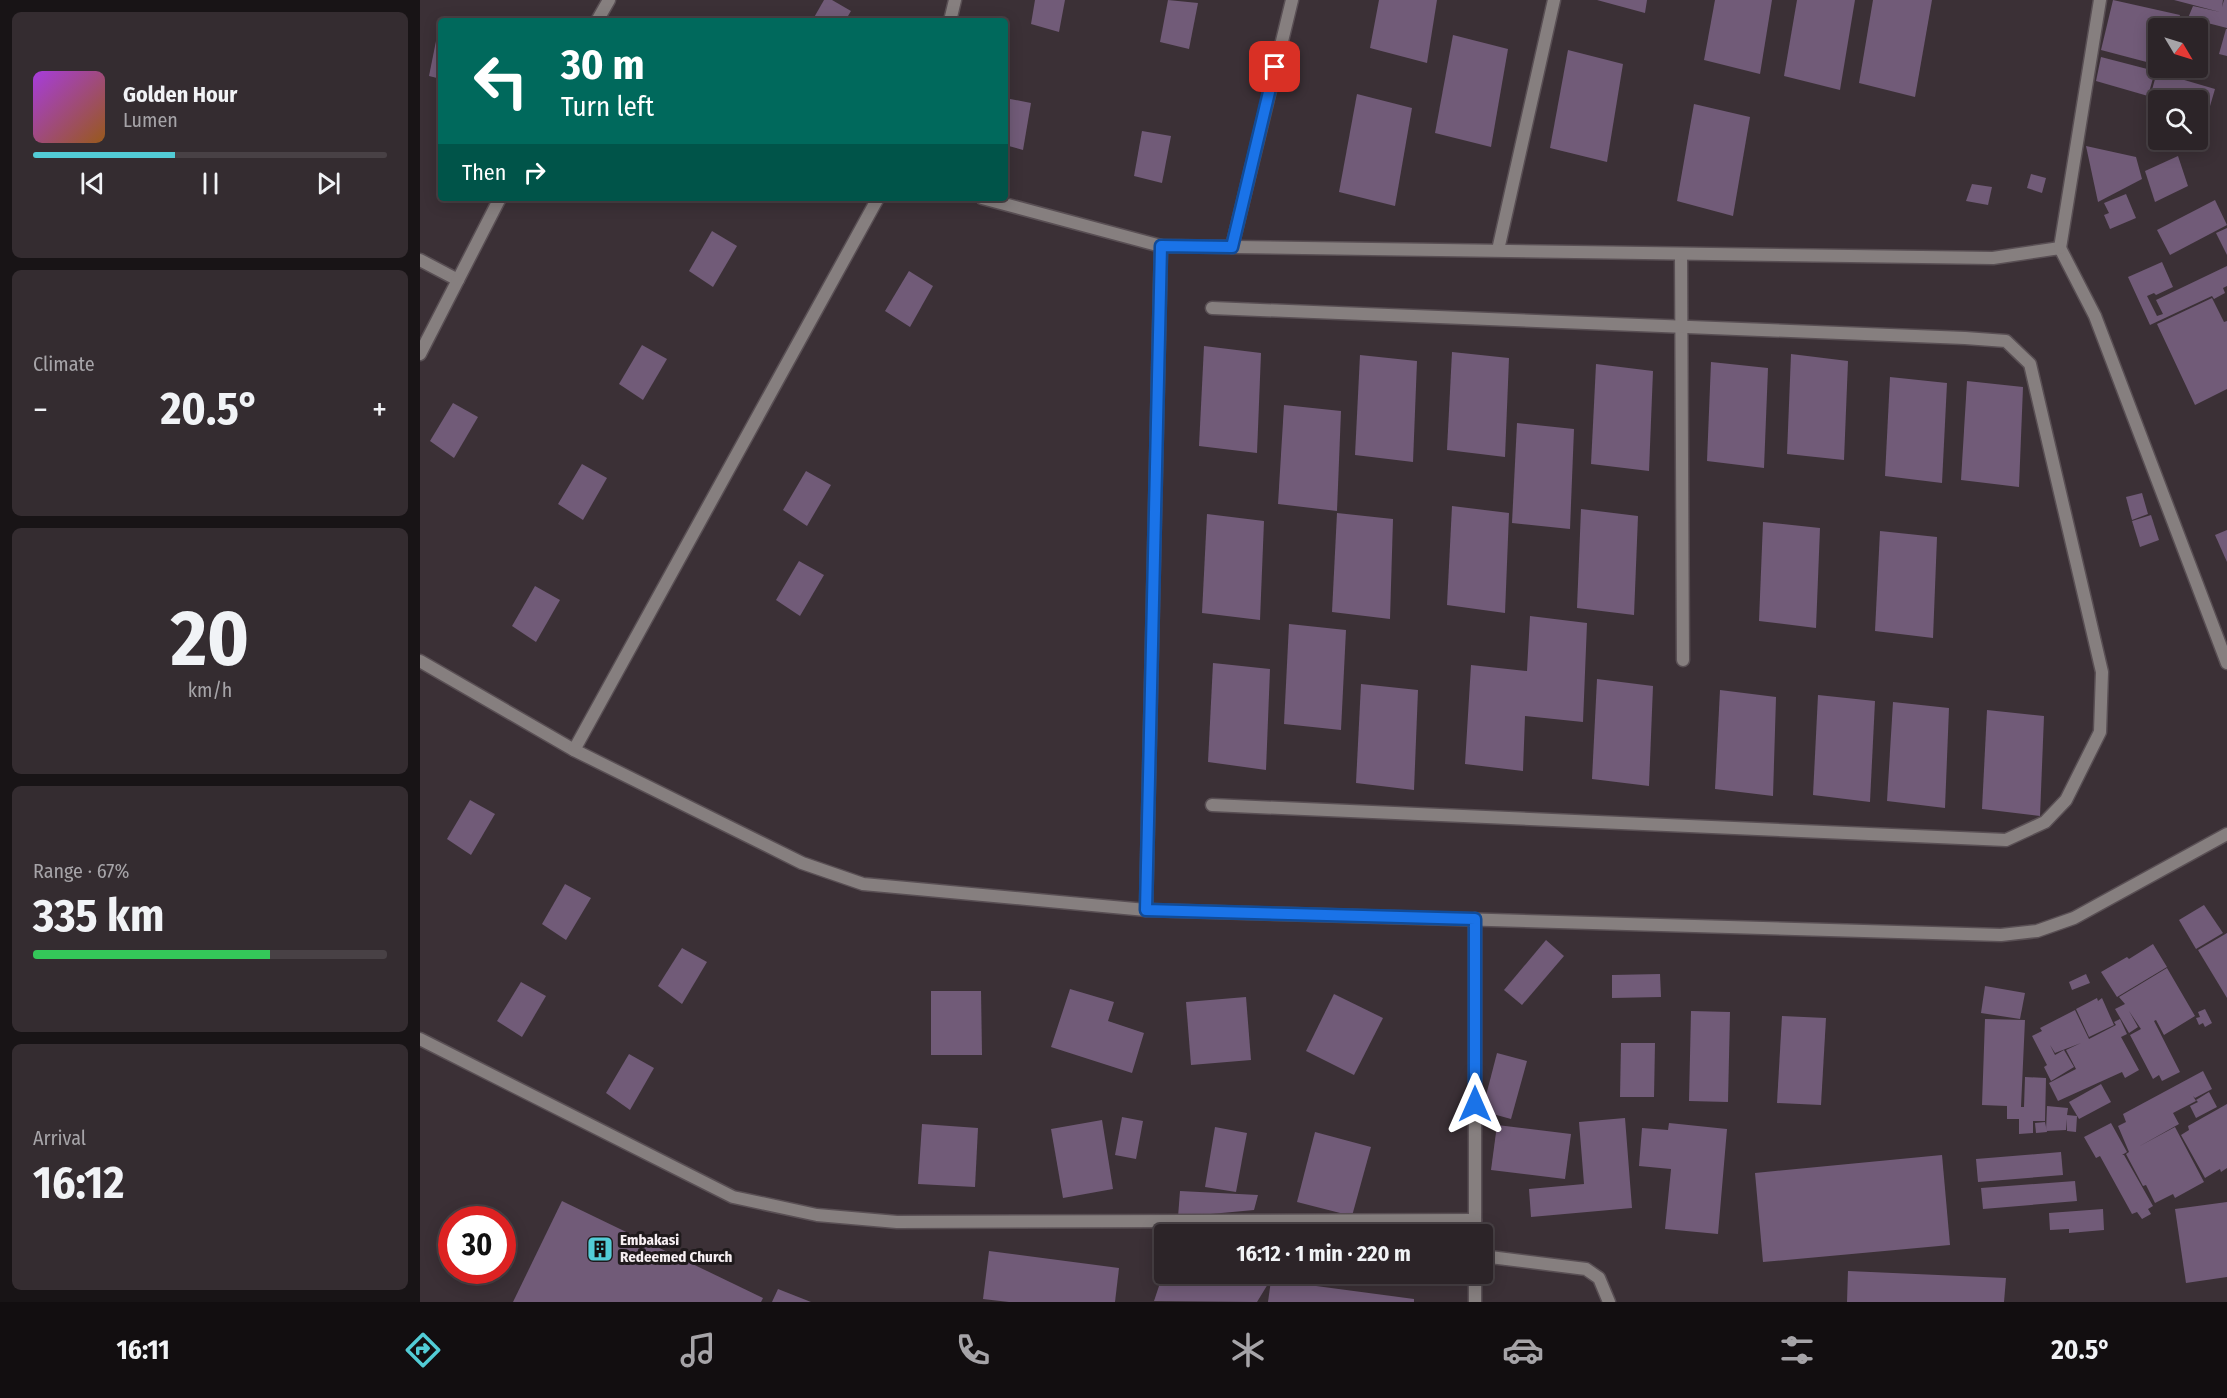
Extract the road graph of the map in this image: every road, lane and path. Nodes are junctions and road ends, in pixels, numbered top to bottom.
1 (609, 0) edge
2 (955, 0) edge
3 (1292, 0) edge
4 (1554, 0) edge
5 (2100, 0) edge
6 (599, 18) edge
7 (951, 18) edge
8 (498, 201) edge
9 (876, 201) edge
10 (993, 201) edge
11 (1161, 246) junction
12 (1232, 247) junction
13 (2060, 248) junction
14 (1498, 250) junction
15 (1681, 254) junction
16 (420, 260) edge
17 (458, 280) junction
18 (1212, 308) dead end
19 (1682, 325) junction
20 (420, 354) edge
21 (1683, 660) dead end
22 (420, 661) edge
23 (2227, 663) edge
24 (574, 750) junction
25 (1212, 805) dead end
26 (2227, 834) edge
27 (1146, 910) junction
28 (1475, 919) junction
29 (420, 1039) edge
30 (1475, 1220) junction
31 (1475, 1224) edge
32 (1493, 1257) edge
33 (1475, 1284) edge
34 (1475, 1302) edge
35 (1609, 1302) edge

1 - 6 street
2 - 7 street
3 - 12 street
4 - 14 street
5 - 13 street
8 - 17 street
9 - 24 street
10 - 11 street
11 - 12 street
11 - 27 street
12 - 14 street
13 - 15 street
13 - 23 street
14 - 15 street
15 - 19 street
16 - 17 street
17 - 20 street
18 - 19 street
19 - 21 street
19 - 25 street
22 - 24 street
24 - 27 street
26 - 28 street
27 - 28 street
28 - 30 street
29 - 30 street
30 - 31 street
32 - 35 street
33 - 34 street

